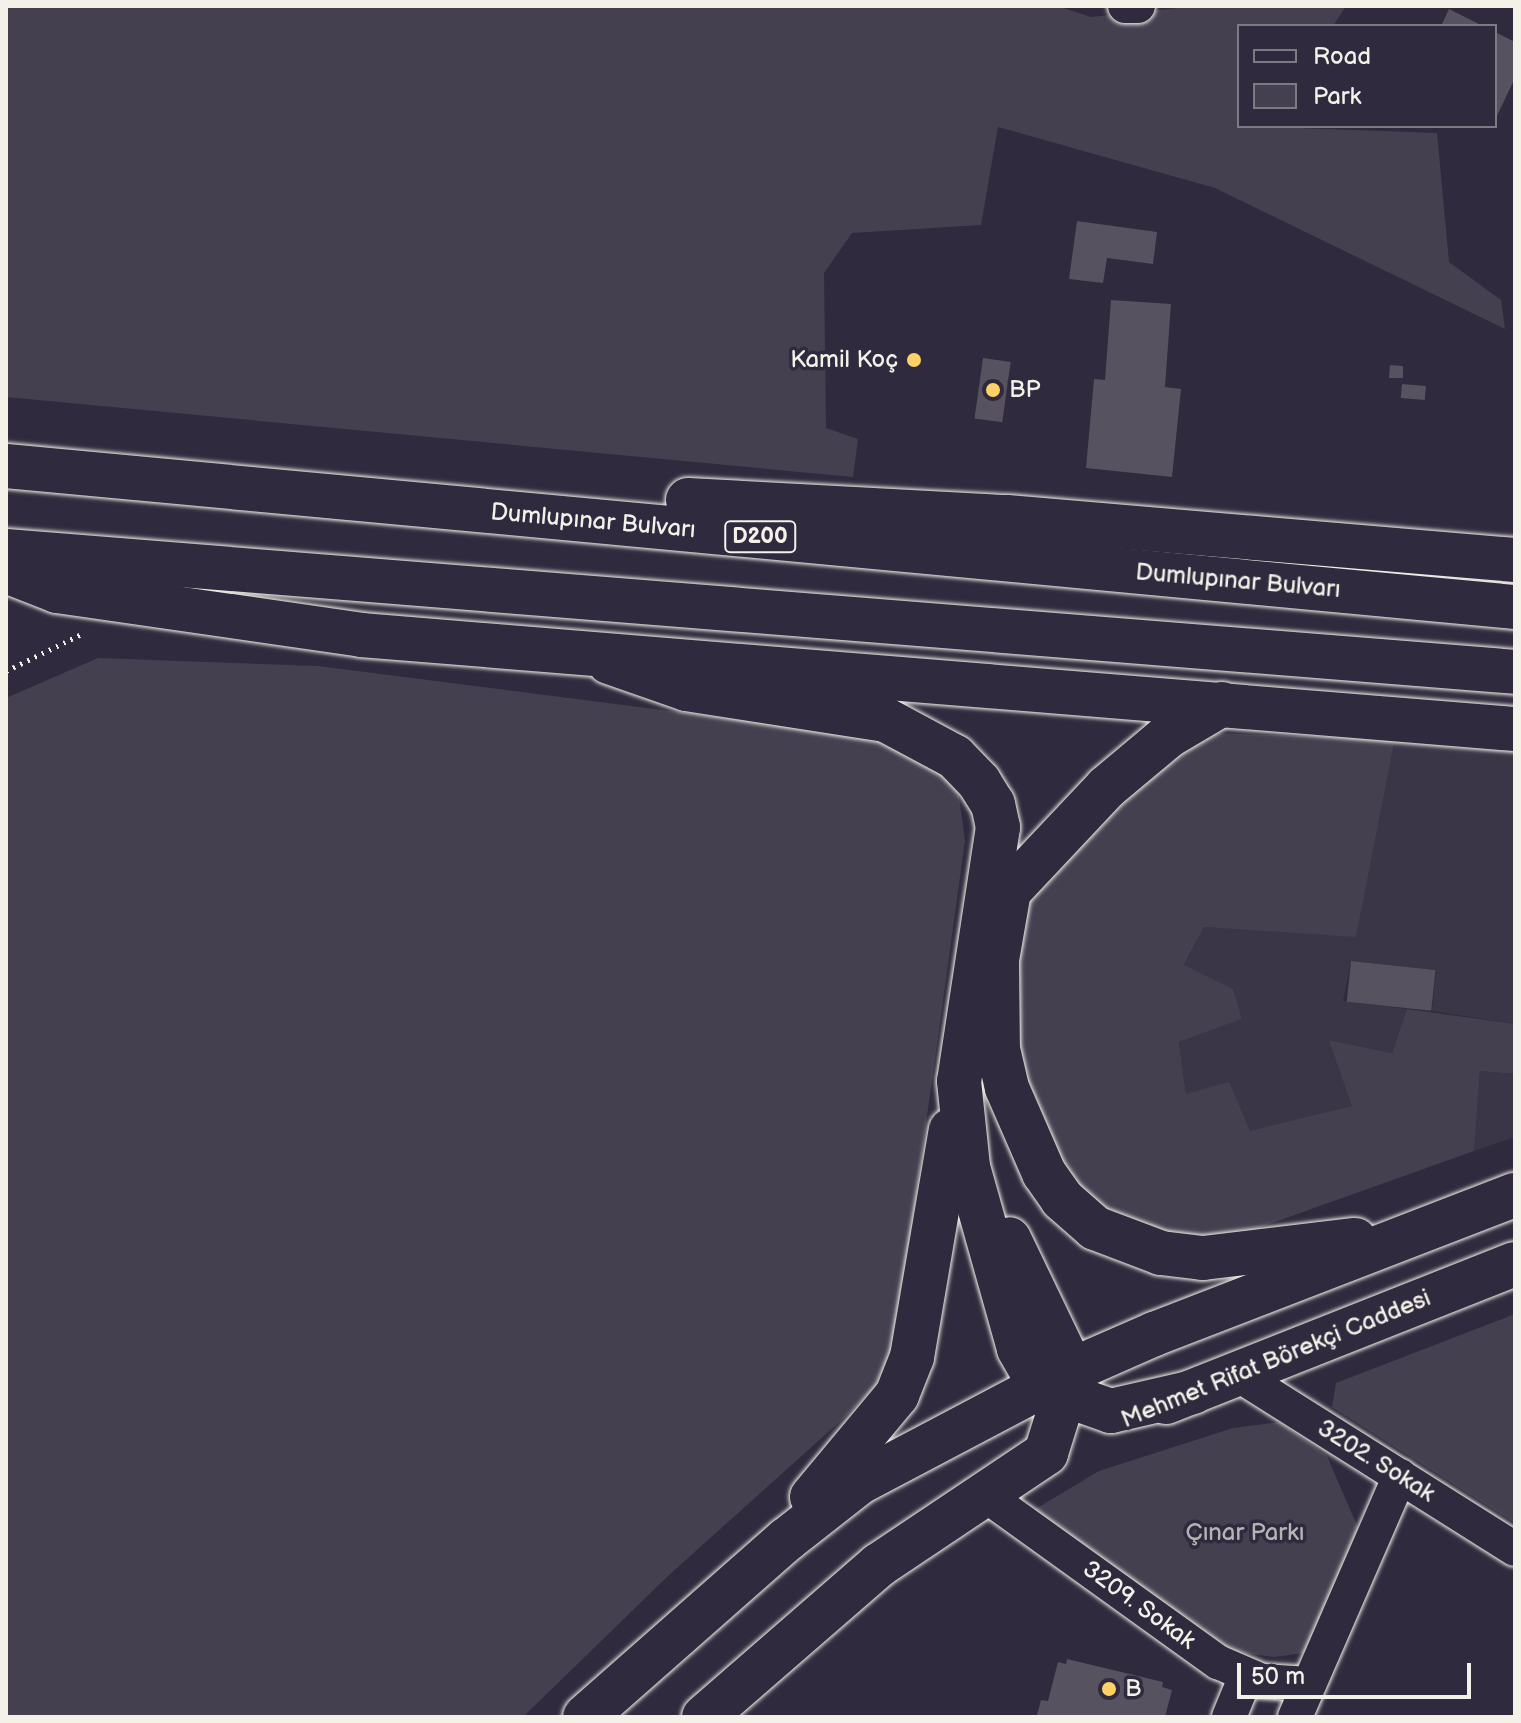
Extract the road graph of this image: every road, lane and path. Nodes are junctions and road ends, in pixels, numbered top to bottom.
1 (1125, 6) edge
2 (1138, 6) edge
3 (6, 465) edge
4 (6, 551) edge
5 (1515, 560) edge
6 (6, 571) edge
7 (1515, 607) edge
8 (93, 629) dead end
9 (588, 654) junction
10 (6, 671) edge
11 (1515, 672) edge
12 (1222, 704) junction
13 (1515, 729) edge
14 (999, 945) junction
15 (959, 1081) junction
16 (1515, 1195) edge
17 (1425, 1231) junction
18 (1513, 1266) edge
19 (1237, 1374) junction
20 (1059, 1385) junction
21 (1193, 1392) junction
22 (1046, 1453) junction
23 (1400, 1476) junction
24 (981, 1492) junction
25 (1515, 1549) edge
26 (717, 1600) junction
27 (1246, 1676) junction
28 (1309, 1684) junction
29 (585, 1717) edge
30 (704, 1717) edge
31 (1229, 1717) edge
32 (1295, 1717) edge

1 - 2 street
3 - 5 main road
3 - 7 main road, Dumlupınar Bulvarı / D200
4 - 11 main road
6 - 9 main road
8 - 10 path
9 - 12 main road
9 - 15 main road
12 - 13 main road
12 - 14 main road
14 - 17 main road
14 - 20 main road
15 - 20 main road
15 - 26 main road
16 - 17 main road
17 - 20 main road
18 - 19 main road, Mehmet Rifat Börekçi Caddesi
19 - 21 main road, Mehmet Rifat Börekçi Caddesi
19 - 23 street, 3202. Sokak
20 - 21 main road
20 - 22 main road
20 - 26 main road
21 - 22 main road, Mehmet Rifat Börekçi Caddesi
22 - 24 main road, Mehmet Rifat Börekçi Caddesi
23 - 25 street, 3202. Sokak
23 - 28 street
24 - 27 street, 3209. Sokak
24 - 30 main road, Mehmet Rifat Börekçi Caddesi
26 - 29 main road
27 - 28 street, 3209. Sokak
27 - 31 street
28 - 32 street

